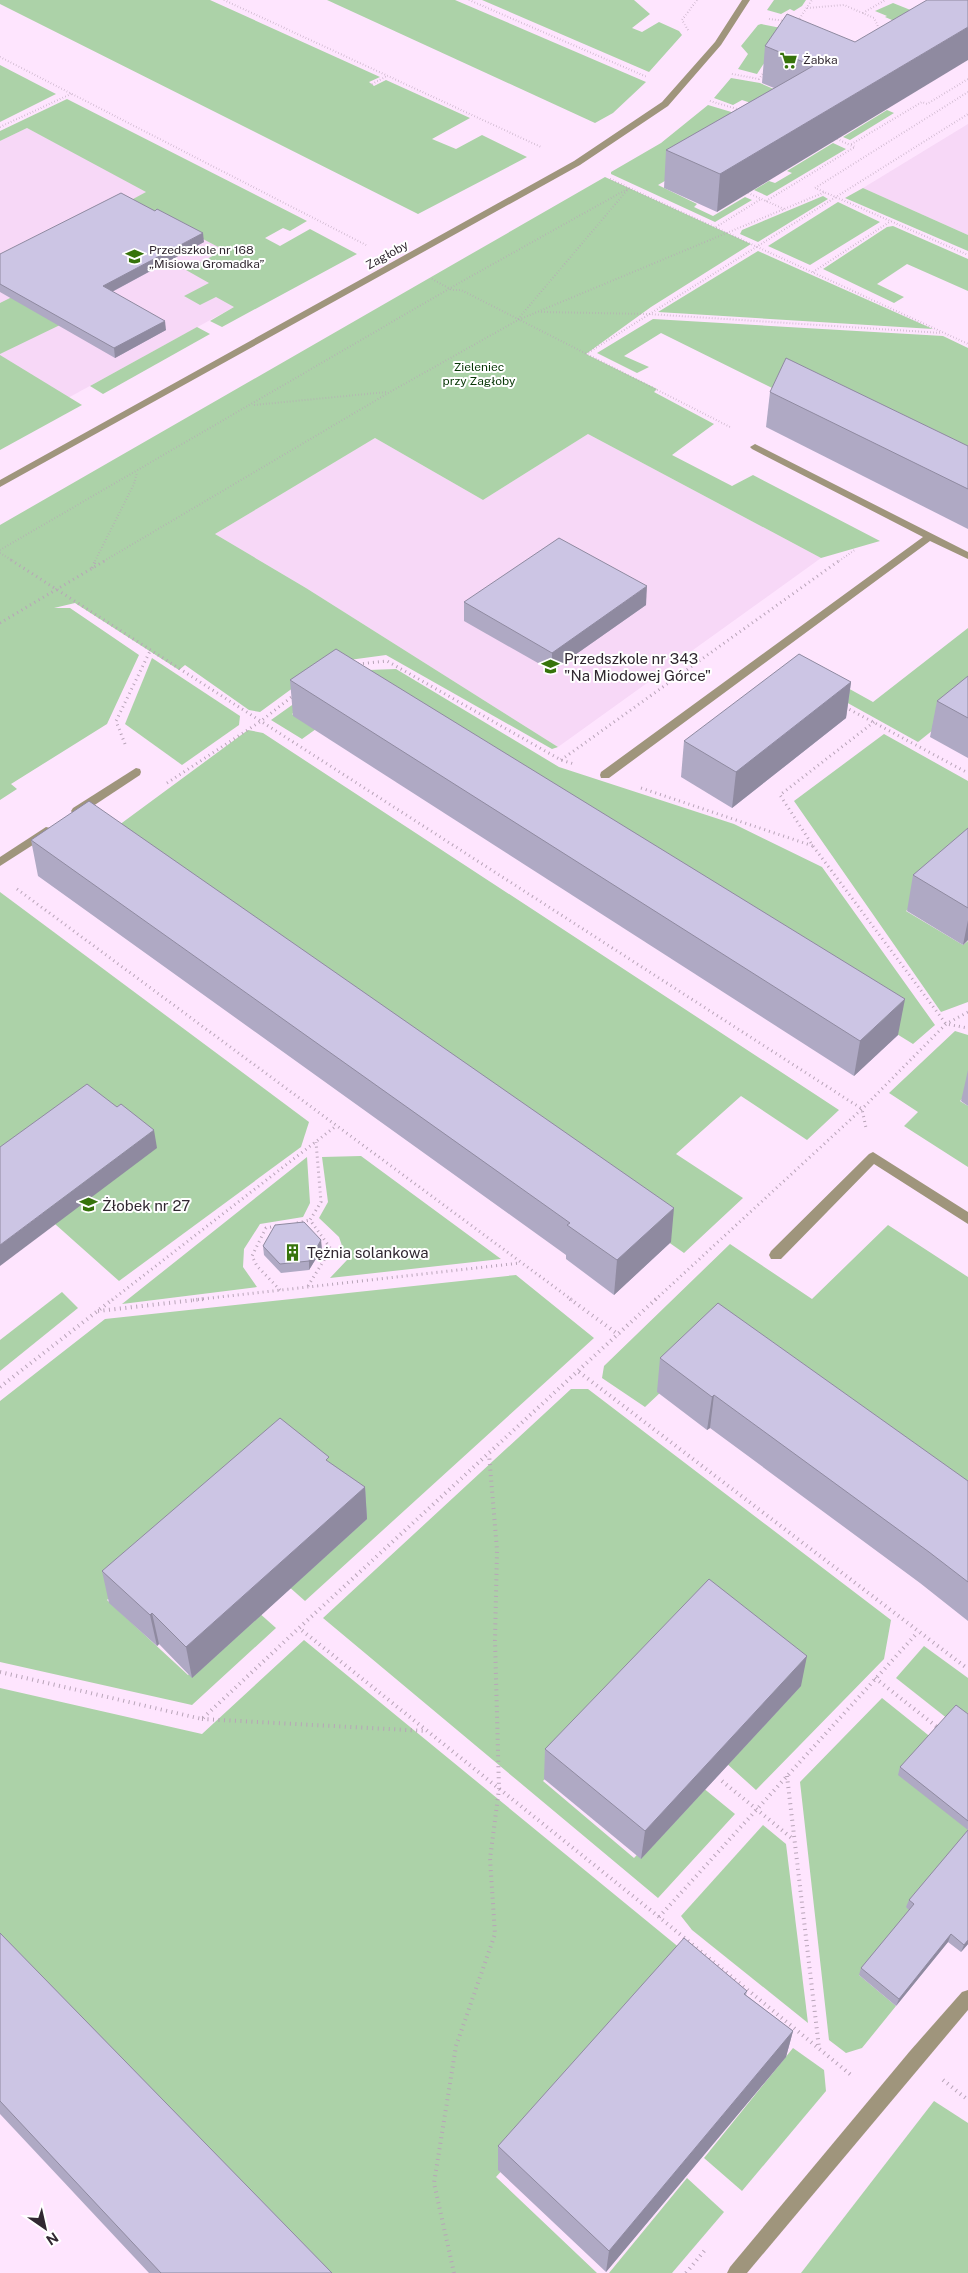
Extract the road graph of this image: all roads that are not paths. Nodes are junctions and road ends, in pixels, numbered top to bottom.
1 (746, 0) edge
2 (755, 447) dead end
3 (0, 484) edge
4 (929, 537) junction
5 (968, 556) edge
6 (136, 772) road end
7 (605, 775) road end
8 (70, 815) edge
9 (54, 826) edge
10 (0, 862) edge
11 (968, 1220) edge
12 (776, 1255) dead end
13 (968, 1998) edge
14 (736, 2273) edge

1 - 3 street, Zagłoby
2 - 4 street
4 - 5 street
4 - 7 street
6 - 8 street
9 - 10 street
11 - 12 street
13 - 14 street

